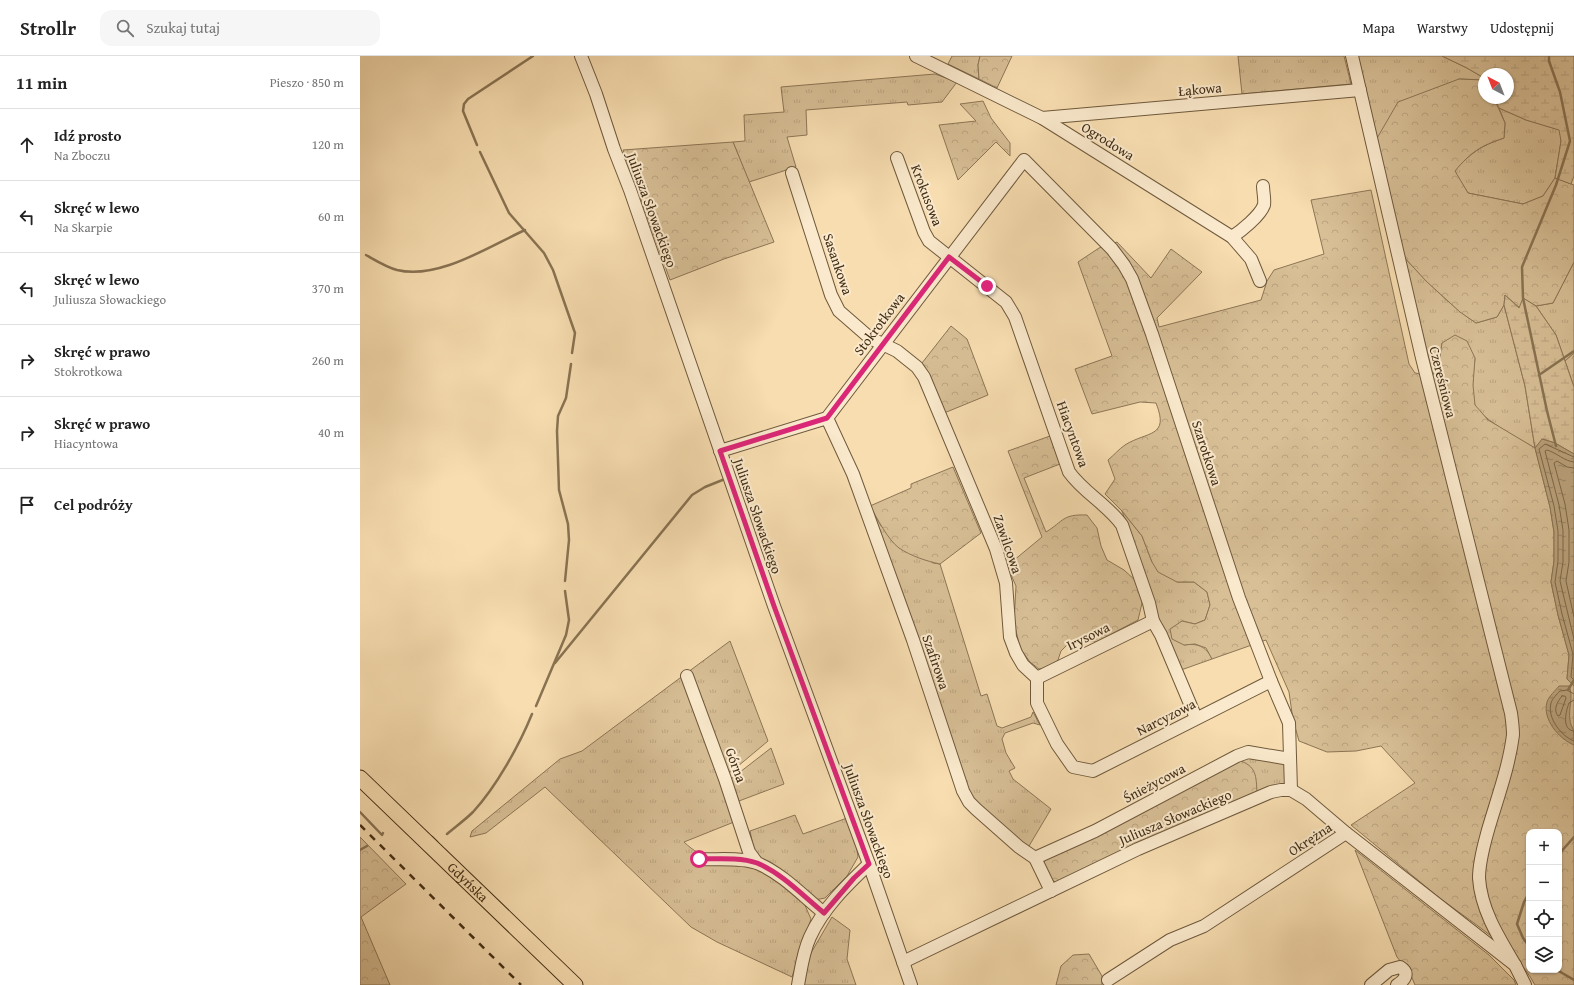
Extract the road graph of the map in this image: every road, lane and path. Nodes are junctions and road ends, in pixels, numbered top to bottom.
1 (581, 56) edge
2 (916, 56) edge
3 (1352, 56) edge
4 (1360, 90) junction
5 (1042, 118) junction
6 (897, 158) dead end
7 (1024, 160) joint
8 (792, 172) dead end
9 (1263, 186) dead end
10 (1232, 237) junction
11 (949, 257) junction
12 (1260, 281) dead end
13 (882, 344) junction
14 (827, 418) junction
15 (720, 451) junction
16 (1153, 621) junction
17 (687, 676) dead end
18 (1037, 678) junction
19 (1271, 682) junction
20 (1196, 718) junction
21 (1290, 759) junction
22 (360, 778) edge
23 (1291, 790) junction
24 (1346, 833) junction
25 (1035, 858) junction
26 (699, 859) dead end
27 (757, 863) junction
28 (869, 864) junction
29 (1051, 891) junction
30 (824, 913) junction
31 (903, 962) junction
32 (1515, 965) junction
33 (1108, 980) dead end
34 (575, 985) edge
35 (798, 985) edge
36 (911, 985) edge
37 (1371, 985) edge
38 (1397, 985) edge
39 (1525, 985) edge

1 - 15 street, Juliusza Słowackiego
2 - 5 street, Ogrodowa
3 - 4 street, Czereśniowa
4 - 5 street, Łąkowa
4 - 32 street, Czereśniowa
5 - 10 street, Ogrodowa
6 - 11 street, Krokusowa
7 - 11 street, Stokrotkowa
7 - 19 street, Szarotkowa
8 - 13 street, Sasankowa
9 - 10 street
10 - 12 street, Ogrodowa
11 - 13 street, Stokrotkowa
11 - 16 street, Hiacyntowa
13 - 14 street, Stokrotkowa
13 - 18 street, Zawilcowa
14 - 15 street
14 - 25 street, Szafirowa
15 - 28 street, Juliusza Słowackiego
16 - 18 street, Irysowa
16 - 20 street, Hiacyntowa
17 - 27 street, Górna
18 - 20 street, Narcyzowa
19 - 20 street, Narcyzowa
19 - 21 street, Szarotkowa
21 - 23 street, Szarotkowa
21 - 25 street, Śnieżycowa
22 - 34 main road, Gdyńska
23 - 24 street
23 - 29 street, Juliusza Słowackiego
24 - 32 street, Okrężna
24 - 33 street, Okrężna
25 - 29 street, Szafirowa
26 - 27 street
27 - 30 street
28 - 30 street
28 - 31 street, Juliusza Słowackiego
29 - 31 street, Juliusza Słowackiego
30 - 35 street
31 - 36 street, Juliusza Słowackiego
32 - 39 street, Okrężna
37 - 38 street

